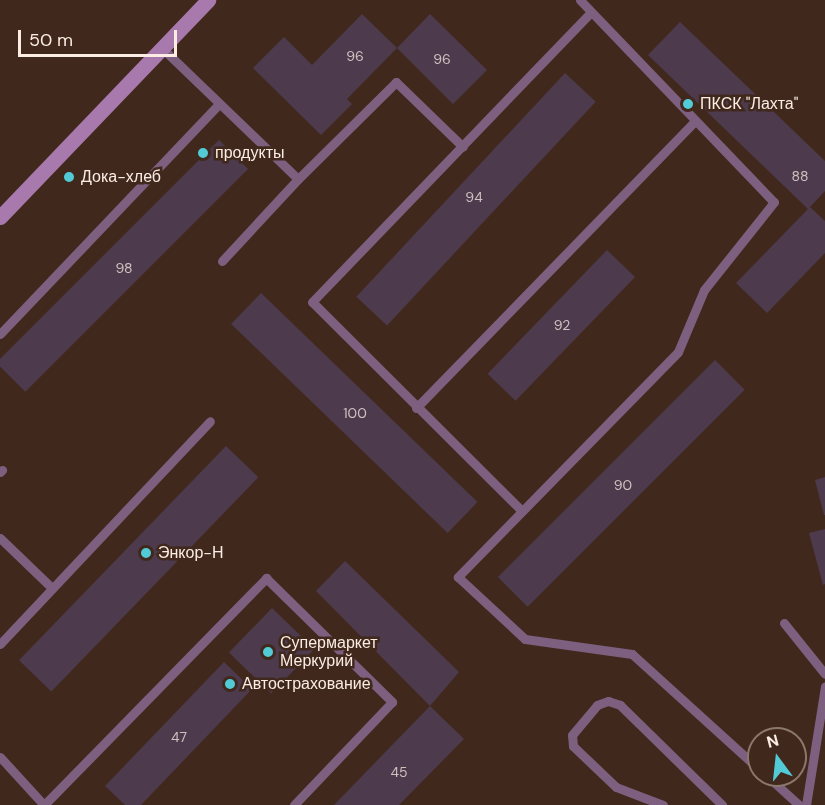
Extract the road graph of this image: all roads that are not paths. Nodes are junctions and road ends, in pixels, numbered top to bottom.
1 (208, 0) edge
2 (580, 0) edge
3 (590, 13) junction
4 (163, 49) junction
5 (219, 104) junction
6 (695, 121) junction
7 (463, 147) junction
8 (298, 179) junction
9 (0, 217) edge
10 (222, 261) dead end
11 (0, 334) edge
12 (416, 408) junction
13 (210, 421) dead end
14 (522, 511) junction
15 (0, 538) edge
16 (51, 587) junction
17 (784, 623) dead end
18 (0, 644) edge
19 (825, 674) edge
20 (825, 687) edge
21 (0, 758) edge
22 (747, 758) edge
23 (779, 787) edge
24 (44, 805) edge
25 (294, 805) edge
26 (663, 805) edge
27 (722, 805) edge
28 (799, 805) edge
29 (806, 805) edge

1 - 4 street
2 - 3 lane
3 - 6 lane
3 - 7 lane
4 - 5 lane
4 - 9 street
5 - 8 lane
5 - 11 lane
6 - 12 lane
6 - 14 lane
7 - 8 lane
7 - 12 lane
8 - 10 lane
12 - 14 lane
13 - 16 lane
14 - 22 lane
15 - 16 lane
16 - 18 lane
17 - 19 lane
20 - 29 lane
21 - 24 lane
23 - 28 lane
24 - 25 lane
26 - 27 lane

